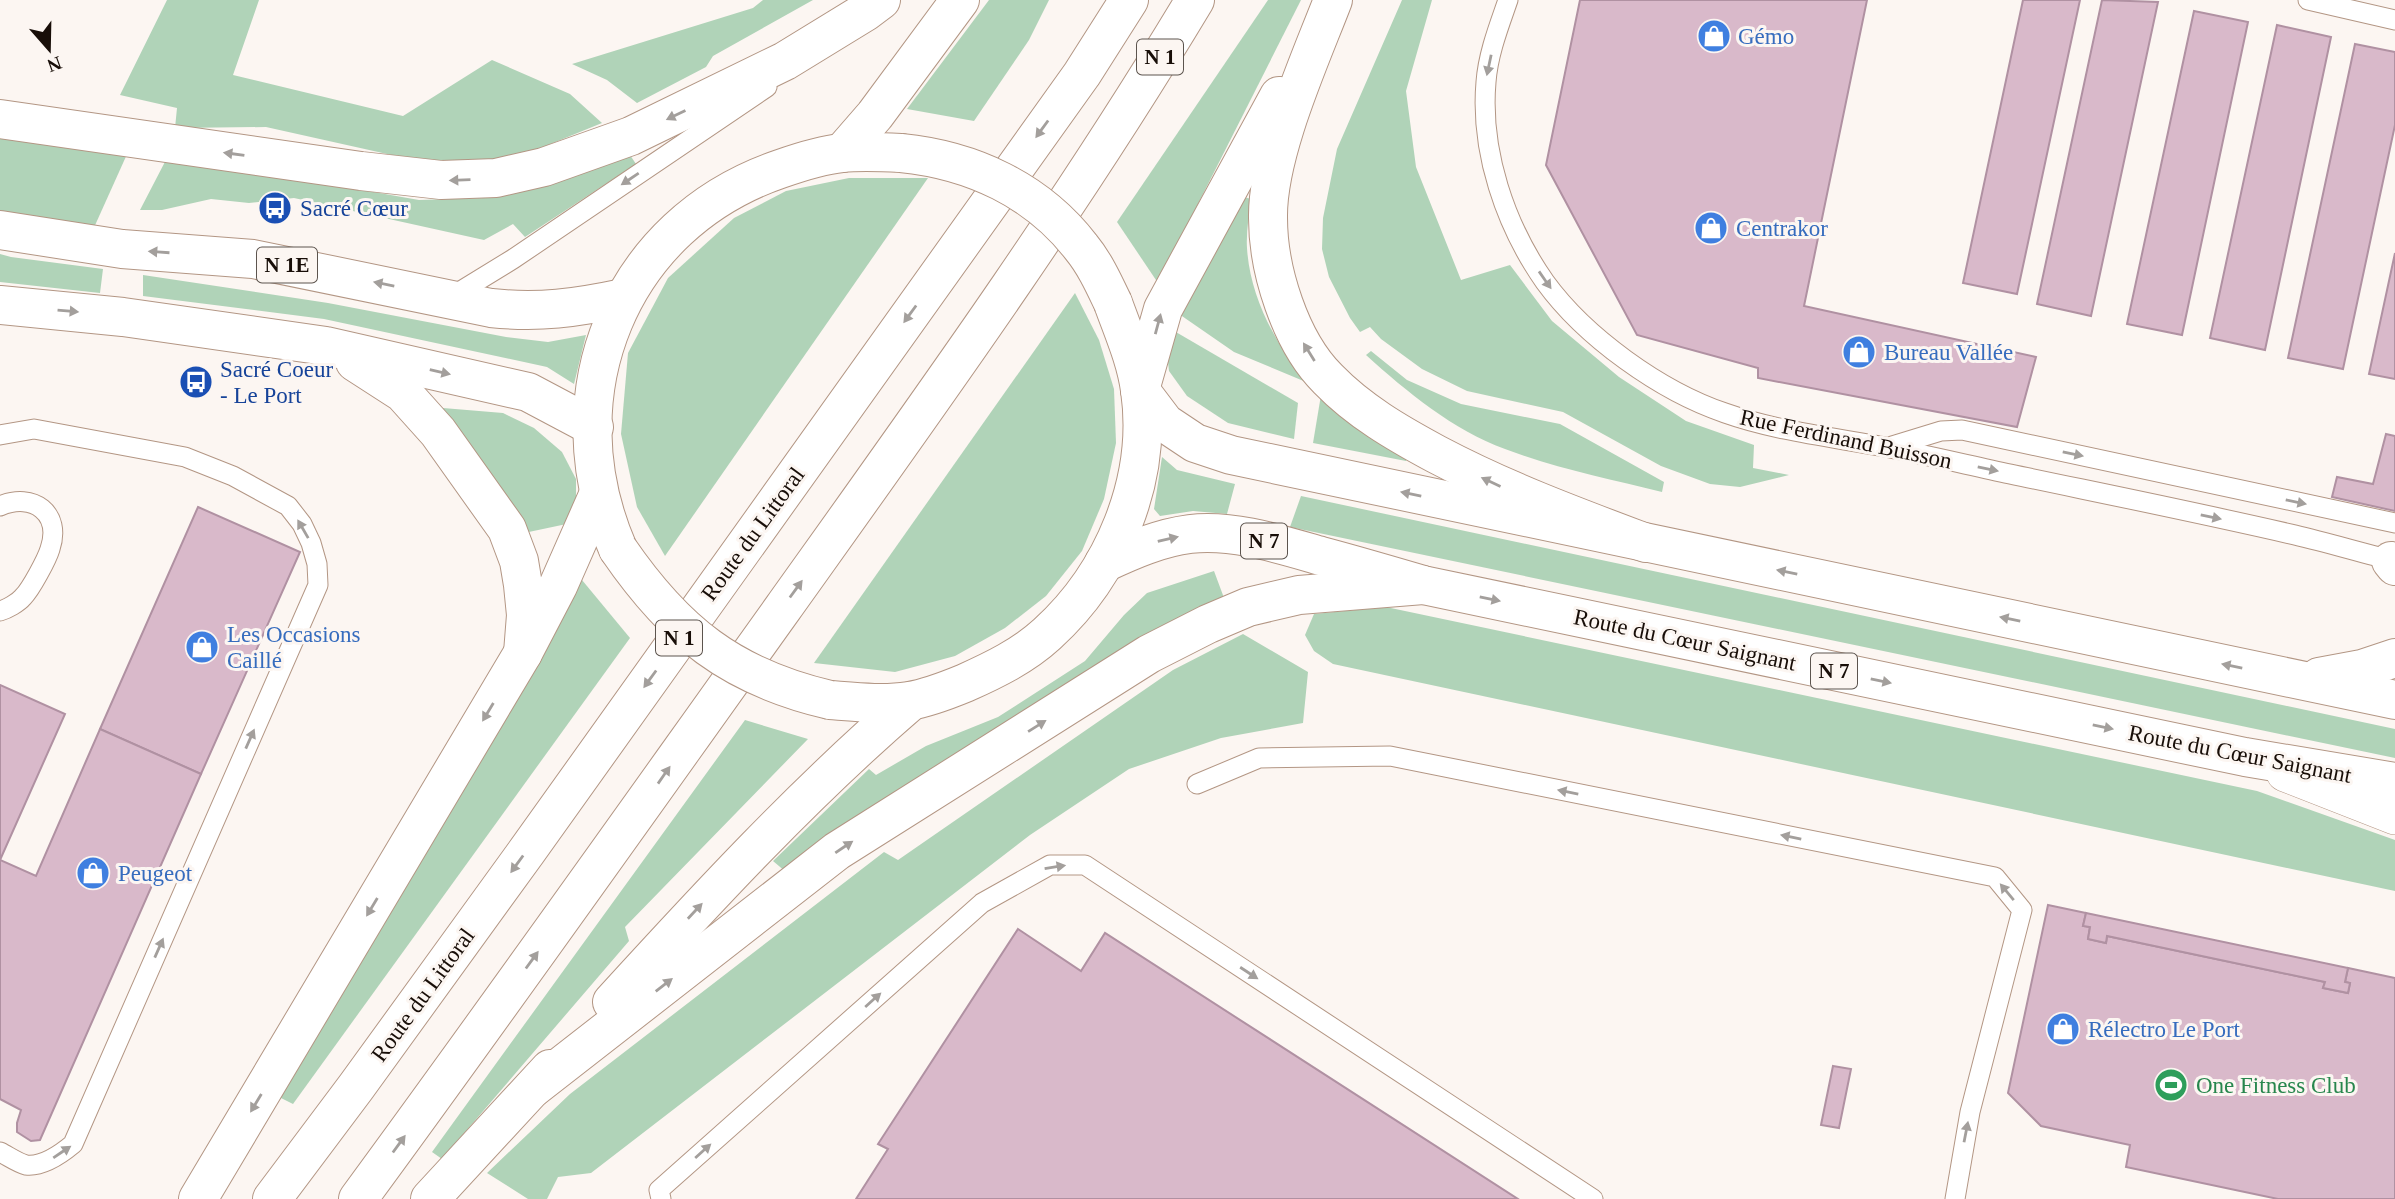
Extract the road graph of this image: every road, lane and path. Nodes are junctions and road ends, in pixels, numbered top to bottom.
1 (960, 0) edge
2 (1129, 0) edge
3 (1195, 0) edge
4 (1508, 0) edge
5 (2308, 0) edge
6 (1331, 4) edge
7 (873, 6) edge
8 (2395, 20) edge
9 (0, 119) edge
10 (842, 153) junction
11 (0, 230) edge
12 (451, 298) junction
13 (623, 298) junction
14 (0, 305) edge
15 (326, 345) junction
16 (1140, 390) junction
17 (594, 426) junction
18 (0, 435) edge
19 (1887, 448) junction
20 (599, 493) junction
21 (0, 506) edge
22 (2395, 523) edge
23 (1646, 543) junction
24 (1104, 563) junction
25 (2394, 563) edge
26 (1423, 585) junction
27 (0, 611) edge
28 (523, 653) junction
29 (2395, 658) edge
30 (2299, 680) junction
31 (2395, 700) edge
32 (911, 701) junction
33 (2245, 757) junction
34 (2395, 782) edge
35 (1198, 784) dead end
36 (2395, 816) edge
37 (533, 1087) junction
38 (0, 1152) edge
39 (198, 1199) edge
40 (272, 1199) edge
41 (358, 1199) edge
42 (430, 1199) edge
43 (661, 1199) edge
44 (1593, 1199) edge
45 (1955, 1199) edge

1 - 10 main road
2 -> 40 main road, Route du Littoral / N 1
41 -> 3 main road, N 1
4 -> 19 lane, Rue Ferdinand Buisson
5 - 8 lane
16 -> 6 main road
23 -> 6 main road
7 -> 9 main road
7 -> 12 lane
10 - 13 main road
10 - 16 main road, bridge
12 -> 11 main road, N 1E
12 - 13 main road, N 1E
13 - 17 main road
14 -> 15 main road
15 -> 17 main road
15 - 28 main road
23 -> 16 main road
16 - 24 main road
17 - 20 main road
38 -> 18 lane
19 -> 22 lane
19 -> 25 lane, Rue Ferdinand Buisson
20 - 28 main road
20 - 32 main road, bridge
21 - 27 lane
30 -> 23 main road
24 -> 26 main road, Route du Cœur Saignant / N 7
24 - 32 main road
26 -> 33 main road, Route du Cœur Saignant / N 7
37 -> 26 main road
28 -> 39 main road
29 - 30 main road
30 - 31 main road
37 -> 32 main road
33 - 34 main road, Route du Cœur Saignant / N 7
33 - 36 street
45 -> 35 lane
37 - 42 main road
43 -> 44 lane

